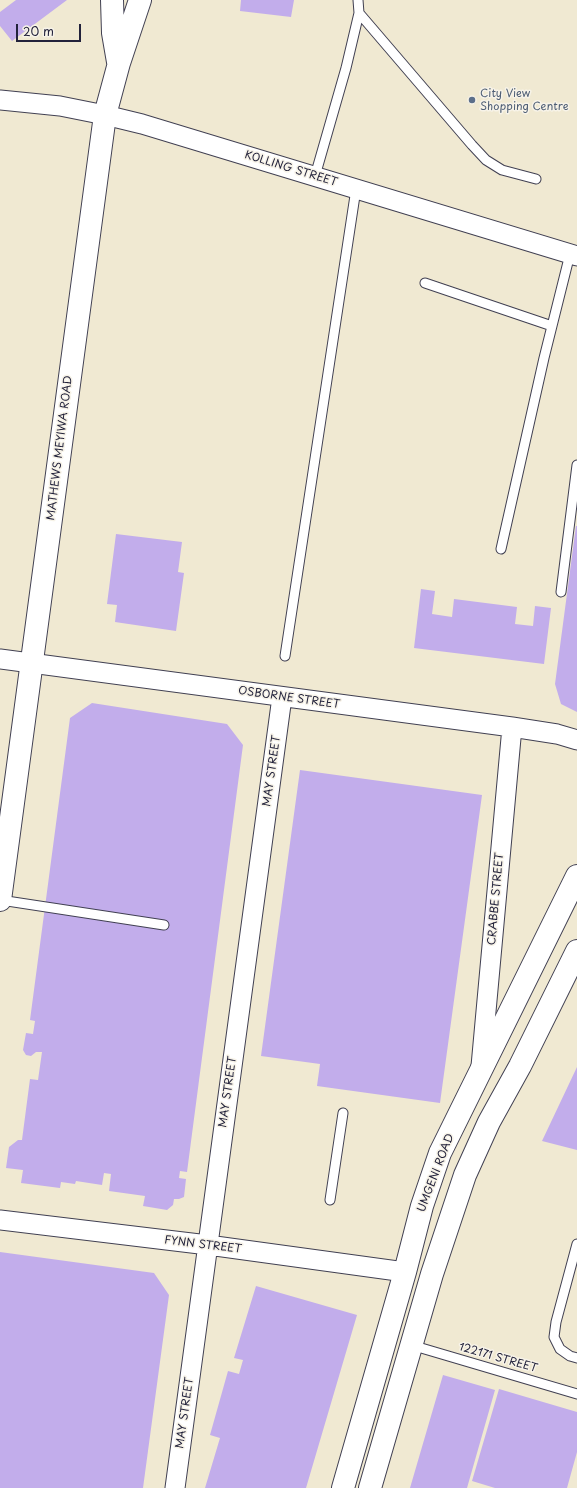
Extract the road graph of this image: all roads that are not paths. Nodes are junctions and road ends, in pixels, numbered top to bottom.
1 (112, 0) edge
2 (140, 0) edge
3 (358, 0) edge
4 (359, 13) junction
5 (119, 63) junction
6 (0, 100) edge
7 (105, 115) junction
8 (315, 176) junction
9 (536, 179) dead end
10 (356, 189) junction
11 (574, 255) edge
12 (425, 283) dead end
13 (552, 326) junction
14 (577, 465) edge
15 (501, 549) dead end
16 (561, 592) dead end
17 (286, 656) dead end
18 (0, 659) edge
19 (32, 664) junction
20 (282, 697) junction
21 (512, 727) junction
22 (577, 740) edge
23 (577, 876) edge
24 (0, 900) edge
25 (164, 925) dead end
26 (577, 951) edge
27 (480, 1072) junction
28 (343, 1113) dead end
29 (330, 1200) dead end
30 (0, 1220) edge
31 (577, 1244) edge
32 (208, 1245) junction
33 (405, 1272) junction
34 (411, 1345) junction
35 (577, 1358) edge
36 (577, 1394) edge
37 (175, 1488) edge
38 (343, 1488) edge
39 (370, 1488) edge

1 - 5 main road
2 - 5 main road, MATHEWS MEYIWA ROAD
3 - 4 lane
4 - 8 lane
4 - 9 lane
5 - 7 main road, MATHEWS MEYIWA ROAD
6 - 7 street, KOLLING STREET
7 - 8 street, KOLLING STREET
7 - 19 main road, MATHEWS MEYIWA ROAD
8 - 10 street, KOLLING STREET
10 - 11 street, KOLLING STREET
10 - 17 lane
11 - 13 lane
12 - 13 lane
13 - 15 lane
14 - 16 lane
18 - 19 street, OSBORNE STREET
19 - 20 street, OSBORNE STREET
19 - 24 main road, MATHEWS MEYIWA ROAD
20 - 21 street, OSBORNE STREET
20 - 32 street, MAY STREET
21 - 22 street, OSBORNE STREET
21 - 27 street, CRABBE STREET
23 - 27 main road, UMGENI ROAD
24 - 25 lane
26 - 34 main road
27 - 33 main road, UMGENI ROAD
28 - 29 lane
30 - 32 street, FYNN STREET
31 - 35 lane
32 - 33 street, FYNN STREET
32 - 37 street, MAY STREET
33 - 38 main road, UMGENI ROAD
34 - 36 lane, 122171 STREET
34 - 39 main road

